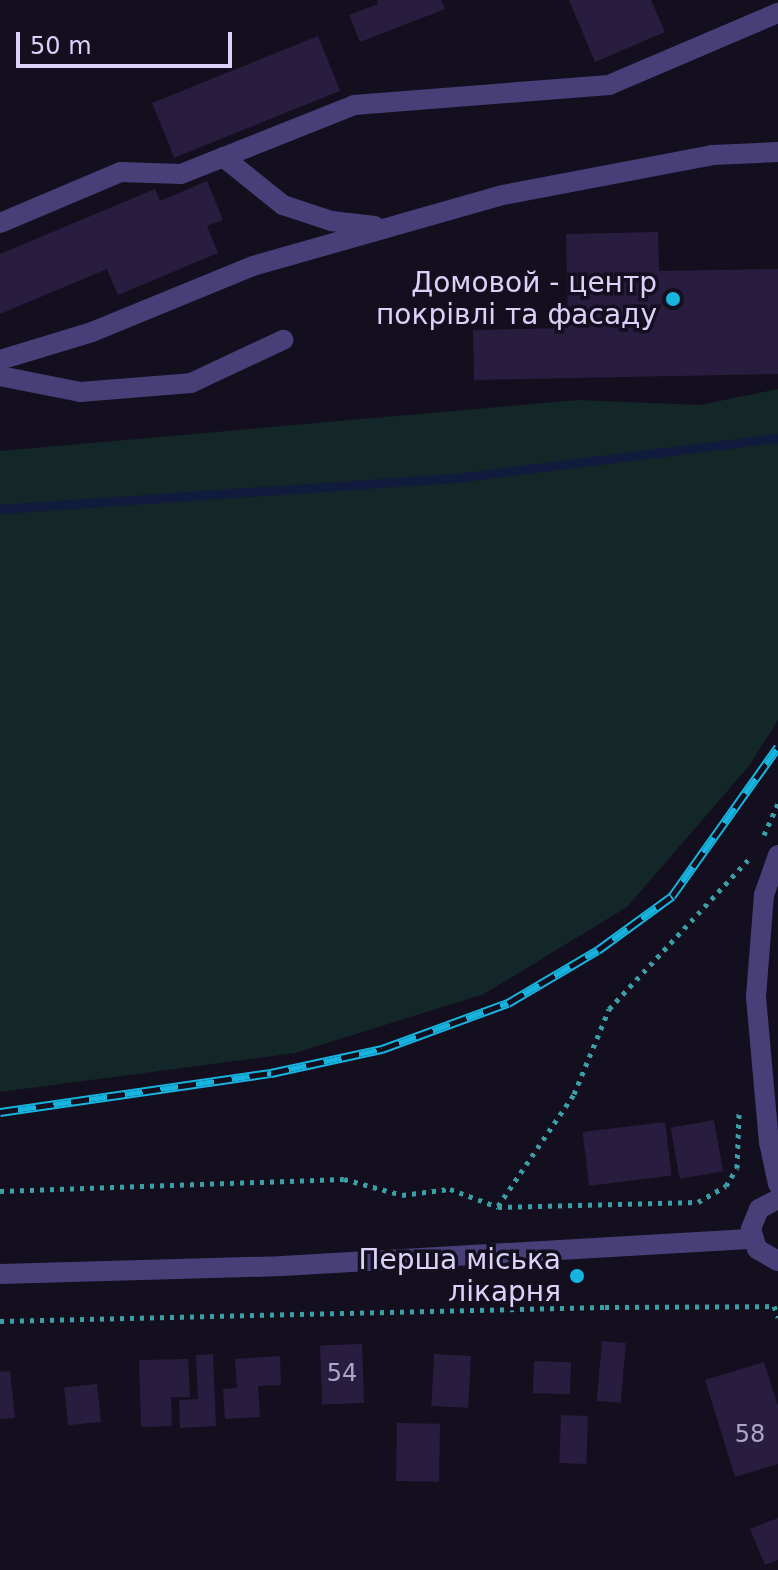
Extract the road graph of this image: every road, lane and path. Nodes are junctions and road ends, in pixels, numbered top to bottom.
1 (778, 13) edge
2 (778, 152) edge
3 (223, 157) junction
4 (0, 223) edge
5 (389, 227) junction
6 (283, 340) dead end
7 (0, 360) edge
8 (0, 376) edge
9 (769, 851) edge
10 (739, 1106) dead end
11 (778, 1184) edge
12 (0, 1191) edge
13 (778, 1199) edge
14 (498, 1207) junction
15 (753, 1239) junction
16 (778, 1261) edge
17 (0, 1274) edge
18 (778, 1317) edge
19 (0, 1321) edge

1 - 3 street
2 - 5 street
3 - 4 street
3 - 5 street
5 - 7 street
6 - 8 street
9 - 11 street
9 - 14 path
10 - 14 path
12 - 14 path
13 - 15 street
15 - 16 street
15 - 17 street
18 - 19 path

